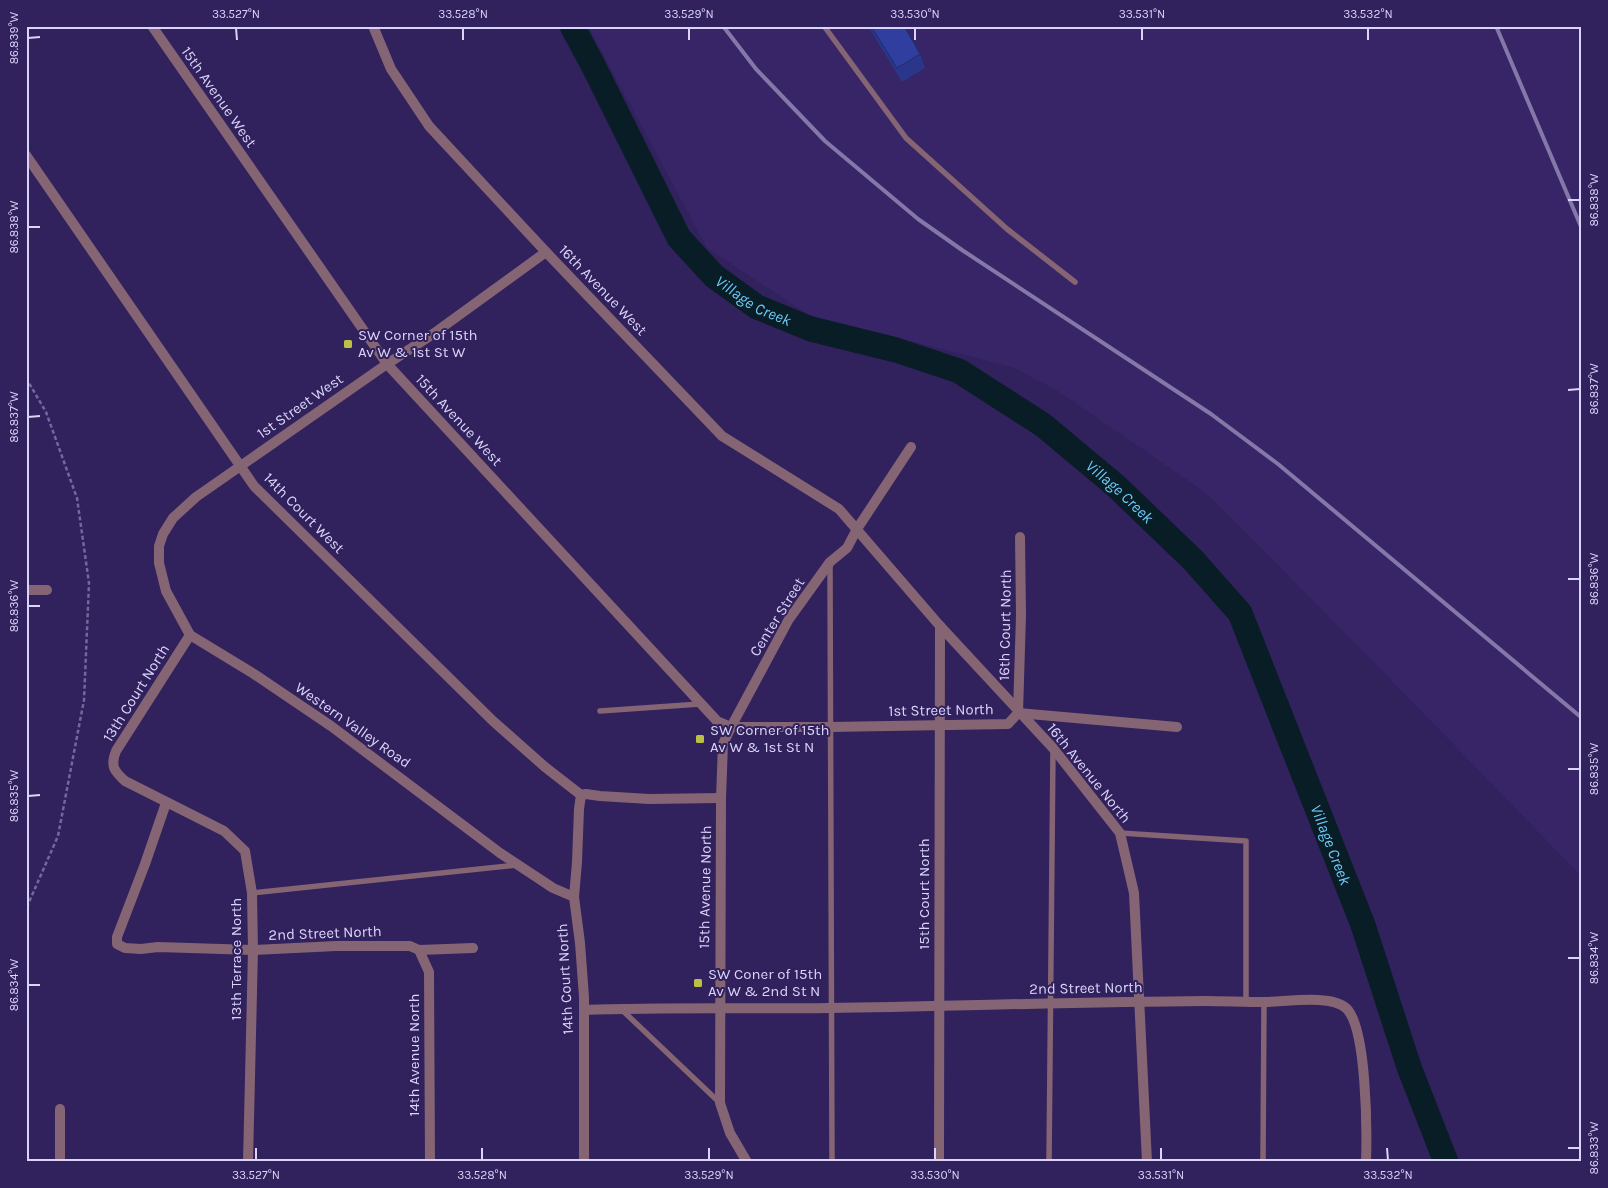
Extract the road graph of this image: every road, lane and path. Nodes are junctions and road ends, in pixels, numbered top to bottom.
1 (152, 26) edge
2 (372, 26) edge
3 (824, 26) edge
4 (26, 156) edge
5 (546, 252) junction
6 (1075, 282) dead end
7 (387, 364) junction
8 (26, 378) edge
9 (911, 447) dead end
10 (241, 466) junction
11 (857, 529) junction
12 (1020, 537) dead end
13 (830, 562) junction
14 (26, 590) edge
15 (47, 590) dead end
16 (940, 626) junction
17 (190, 636) junction
18 (700, 704) junction
19 (600, 711) dead end
20 (1018, 713) junction
21 (940, 726) junction
22 (731, 727) junction
23 (830, 727) junction
24 (1177, 727) dead end
25 (1053, 748) junction
26 (581, 795) junction
27 (721, 798) junction
28 (166, 803) junction
29 (1120, 833) junction
30 (519, 865) junction
31 (252, 892) junction
32 (574, 897) junction
33 (26, 909) edge
34 (473, 948) dead end
35 (253, 950) junction
36 (420, 950) junction
37 (1246, 1001) junction
38 (1139, 1002) junction
39 (1264, 1002) junction
40 (1051, 1004) junction
41 (939, 1005) junction
42 (719, 1008) junction
43 (832, 1008) junction
44 (621, 1009) junction
45 (584, 1010) junction
46 (720, 1103) junction
47 (60, 1108) dead end
48 (60, 1162) edge
49 (248, 1162) edge
50 (430, 1162) edge
51 (584, 1162) edge
52 (747, 1162) edge
53 (832, 1162) edge
54 (939, 1162) edge
55 (1050, 1162) edge
56 (1147, 1162) edge
57 (1263, 1162) edge
58 (1366, 1162) edge

1 - 7 street, 15th Avenue West
2 - 5 street, 16th Avenue West
3 - 6 lane
4 - 10 street, 14th Court West
5 - 7 street, 1st Street West
5 - 11 street, 16th Avenue West
7 - 10 street, 1st Street West
7 - 18 street, 15th Avenue West
8 - 33 path
9 - 11 street, Center Street
10 - 17 street, 1st Street West
10 - 26 street, 14th Court West
11 - 13 street, Center Street
11 - 16 street, 16th Avenue North
12 - 20 street, 16th Court North
13 - 22 street, Center Street
13 - 23 lane
14 - 15 street
16 - 20 street, 16th Avenue North
16 - 21 street, 15th Court North
17 - 28 street, 13th Court North
17 - 30 street, Western Valley Road
18 - 19 lane
18 - 22 street, 15th Avenue West
20 - 21 street, 1st Street North
20 - 24 street
20 - 25 street, 16th Avenue North
21 - 23 street, 1st Street North
21 - 41 street, 15th Court North
22 - 23 street, 1st Street North
22 - 27 street, 15th Avenue North
23 - 43 lane
25 - 29 street, 16th Avenue North
25 - 40 lane
26 - 27 street
26 - 32 street, 14th Court North
27 - 42 street, 15th Avenue North
28 - 31 street, 13th Terrace North
28 - 35 street, 2nd Street North
29 - 37 lane
29 - 38 street, 16th Avenue North
30 - 31 lane
30 - 32 street, Western Valley Road
31 - 35 street, 13th Terrace North
32 - 45 street, 14th Court North
34 - 36 street, 2nd Street North
35 - 36 street, 2nd Street North
35 - 49 street, 13th Terrace North
36 - 50 street, 14th Avenue North
37 - 38 street, 2nd Street North
37 - 39 street, 2nd Street North
38 - 40 street, 2nd Street North
38 - 56 street, 16th Avenue North
39 - 57 lane
39 - 58 street, 2nd Street North
40 - 41 street, 2nd Street North
40 - 55 lane
41 - 43 street, 2nd Street North
41 - 54 street, 15th Court North
42 - 43 street, 2nd Street North
42 - 44 street, 2nd Street North
42 - 46 street, 15th Avenue North
43 - 53 lane
44 - 45 street, 2nd Street North
44 - 46 lane
45 - 51 street, 14th Court North
46 - 52 street, 15th Avenue North
47 - 48 street

